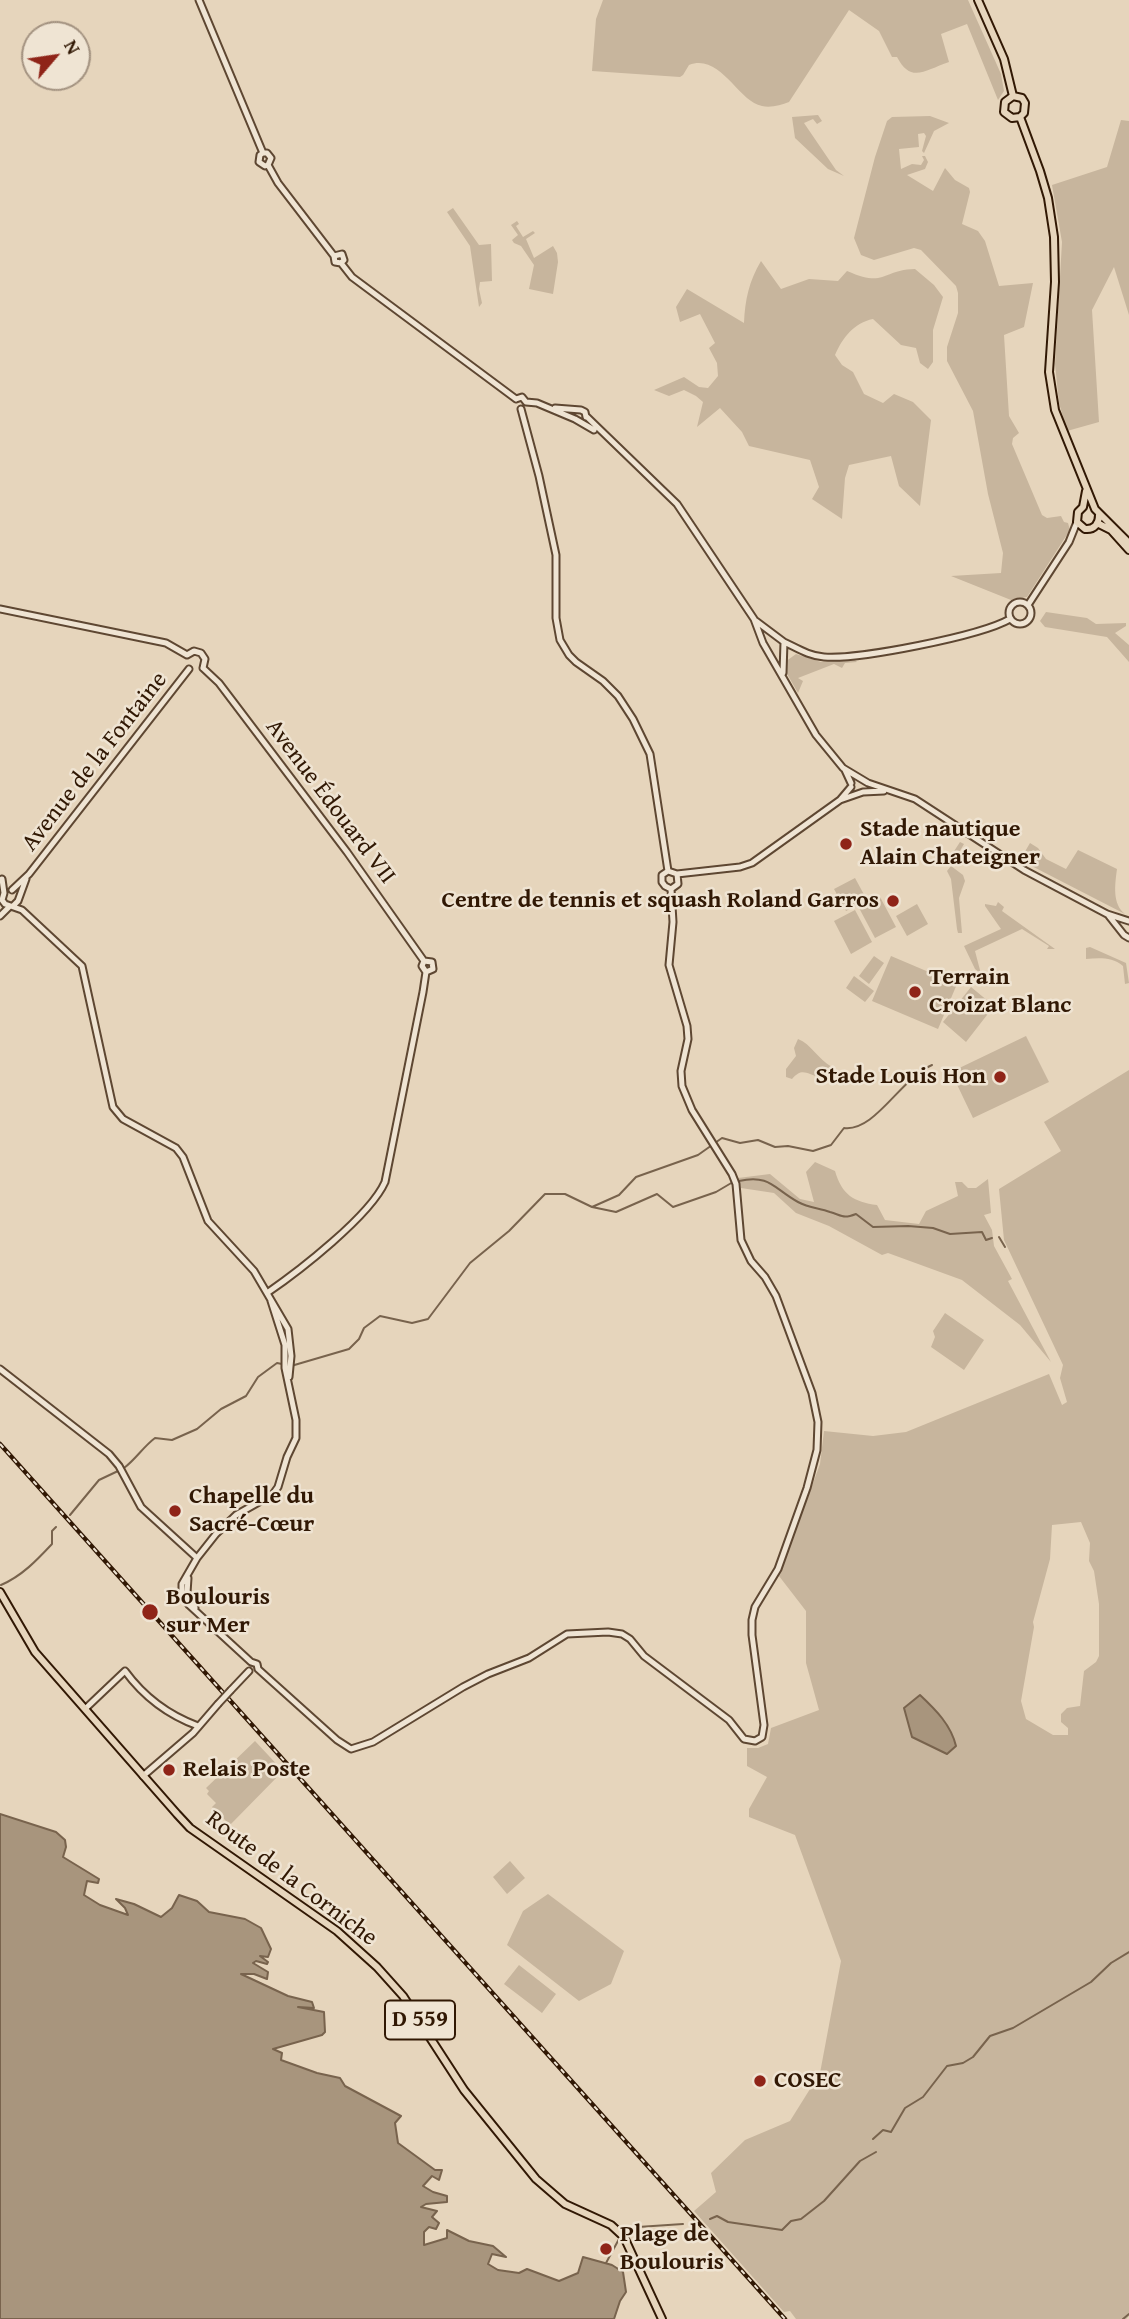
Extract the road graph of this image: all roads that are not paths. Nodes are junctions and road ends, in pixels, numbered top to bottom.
1 (199, 0) edge
2 (978, 0) edge
3 (1013, 96) junction
4 (1020, 117) junction
5 (516, 400) junction
6 (526, 402) junction
7 (552, 408) junction
8 (521, 409) junction
9 (580, 419) junction
10 (1086, 489) junction
11 (1083, 507) junction
12 (1097, 516) junction
13 (1077, 522) junction
14 (1085, 529) junction
15 (1069, 542) junction
16 (1129, 543) edge
17 (1129, 550) edge
18 (1028, 605) junction
19 (0, 609) edge
20 (754, 619) junction
21 (1010, 620) junction
22 (775, 636) junction
23 (784, 642) junction
24 (765, 645) junction
25 (799, 650) junction
26 (187, 655) junction
27 (772, 656) junction
28 (784, 656) junction
29 (203, 667) junction
30 (189, 669) junction
31 (783, 676) junction
32 (843, 768) junction
33 (862, 780) junction
34 (851, 785) junction
35 (887, 791) junction
36 (860, 793) junction
37 (840, 800) junction
38 (668, 870) junction
39 (677, 874) junction
40 (27, 876) junction
41 (1, 877) edge
42 (671, 888) junction
43 (6, 895) edge
44 (15, 903) junction
45 (1107, 914) junction
46 (0, 916) edge
47 (1129, 921) edge
48 (1121, 930) junction
49 (1129, 937) edge
50 (267, 1293) junction
51 (0, 1369) edge
52 (197, 1558) junction
53 (0, 1592) edge
54 (251, 1662) junction
55 (258, 1668) junction
56 (249, 1671) junction
57 (85, 1709) junction
58 (198, 1726) junction
59 (143, 1776) junction
60 (662, 2319) edge

1 - 5 street
2 - 3 main road
3 - 4 main road
3 - 4 main road
4 - 10 main road
5 - 6 street
5 - 8 street
6 - 7 street
6 - 8 street
7 - 9 street
7 - 9 street
8 - 38 street
9 - 20 street
10 - 11 main road
10 - 12 main road
11 - 12 main road
11 - 13 main road
12 - 14 main road
12 - 16 main road
12 - 17 main road
13 - 14 main road
13 - 15 street
14 - 15 street
15 - 18 street
18 - 21 street
18 - 21 street
19 - 26 street
20 - 22 street
20 - 24 street
21 - 25 street
22 - 23 street
22 - 24 street
23 - 25 street
23 - 28 street
24 - 27 street
25 - 28 street
26 - 29 street
26 - 30 street
27 - 28 street
27 - 31 street
28 - 31 street
29 - 30 street
29 - 50 street, Avenue Édouard VII
30 - 40 street, Avenue de la Fontaine
31 - 32 street
32 - 33 street
32 - 34 street
33 - 34 street
33 - 35 street
33 - 36 street
34 - 36 street
34 - 37 street
35 - 36 street
35 - 45 street
36 - 37 street
37 - 39 street
38 - 39 street
38 - 42 street
39 - 42 street
40 - 43 street, Avenue de la Fontaine
40 - 44 street, Avenue de la Fontaine
41 - 43 street
42 - 55 street
43 - 44 street
43 - 44 street
44 - 46 street
44 - 50 street
45 - 47 street
45 - 48 street
47 - 48 street
48 - 49 street
50 - 52 street
51 - 52 street
52 - 54 street
53 - 57 main road, Route de la Corniche / D 559
54 - 55 street
54 - 56 street
55 - 56 street
56 - 58 street, bridge
57 - 58 street
57 - 59 main road, Route de la Corniche / D 559
58 - 59 street
59 - 60 main road, Route de la Corniche / D 559

